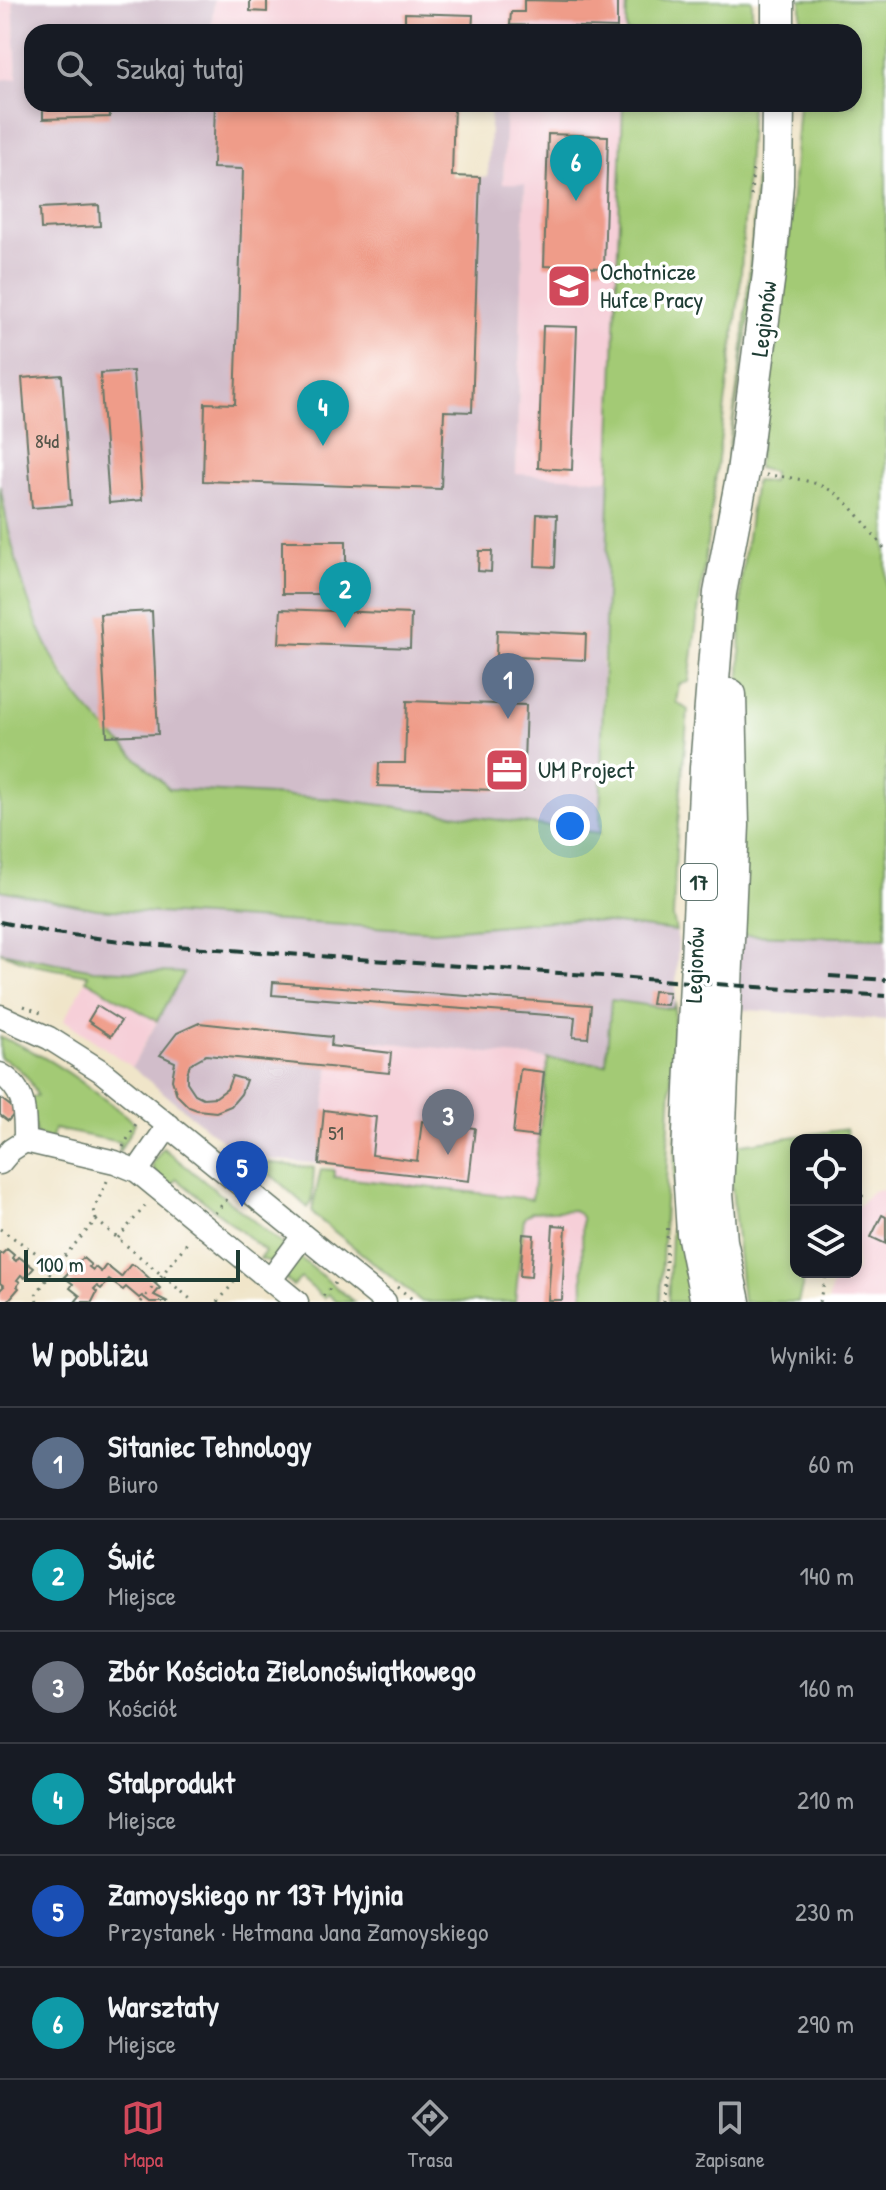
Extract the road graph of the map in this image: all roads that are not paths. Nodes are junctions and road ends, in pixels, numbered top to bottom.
1 (778, 0) edge
2 (778, 24) edge
3 (778, 112) edge
4 (733, 532) junction
5 (0, 1016) edge
6 (0, 1074) edge
7 (169, 1125) junction
8 (25, 1141) junction
9 (0, 1163) edge
10 (137, 1171) junction
11 (303, 1236) junction
12 (286, 1294) edge
13 (385, 1302) edge
14 (707, 1302) edge
15 (734, 1302) edge

1 - 2 highway
3 - 4 highway, Legionów / 17
4 - 14 highway, Legionów / 17
4 - 15 highway, Legionów / 17
5 - 7 street
6 - 8 street
7 - 10 street
7 - 11 street
8 - 9 street
8 - 10 street
10 - 12 street
11 - 12 street
11 - 13 street

